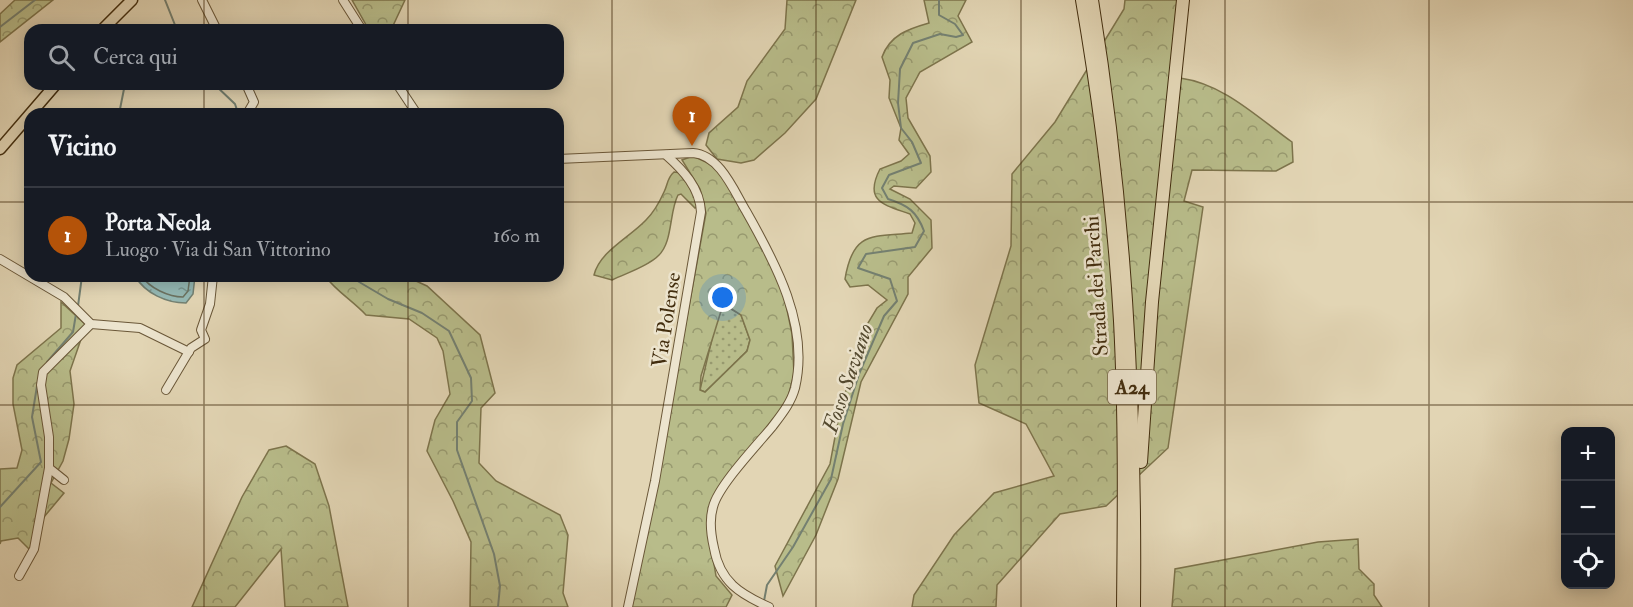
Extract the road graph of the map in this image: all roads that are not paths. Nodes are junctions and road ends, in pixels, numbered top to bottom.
1 (132, 0) edge
2 (202, 0) edge
3 (343, 0) edge
4 (1082, 0) edge
5 (1092, 0) edge
6 (1184, 0) edge
7 (108, 24) edge
8 (215, 24) edge
9 (358, 24) edge
10 (51, 90) edge
11 (249, 90) edge
12 (401, 90) edge
13 (35, 108) edge
14 (250, 108) edge
15 (413, 108) edge
16 (24, 121) edge
17 (0, 149) edge
18 (666, 155) junction
19 (564, 159) edge
20 (1110, 169) junction
21 (0, 259) edge
22 (24, 273) edge
23 (39, 282) edge
24 (212, 282) edge
25 (91, 324) junction
26 (189, 352) junction
27 (166, 390) dead end
28 (49, 468) junction
29 (64, 480) dead end
30 (1135, 556) junction
31 (19, 576) dead end
32 (628, 607) edge
33 (769, 607) edge
34 (1124, 607) edge
35 (1134, 607) edge

1 - 7 main road
2 - 8 street
3 - 9 street
4 - 20 highway, Strada dei Parchi / A24
5 - 20 highway, Strada dei Parchi / A24
6 - 30 highway
10 - 13 main road
11 - 14 street
12 - 15 street
16 - 17 main road
18 - 19 street
18 - 32 street, Via Polense
18 - 33 street
20 - 30 highway, Strada dei Parchi / A24
20 - 34 highway, Strada dei Parchi / A24
21 - 22 street
23 - 25 street
24 - 26 street
25 - 26 street
25 - 28 street
26 - 27 street
28 - 29 street
28 - 31 street
30 - 35 highway, Strada dei Parchi / A24

